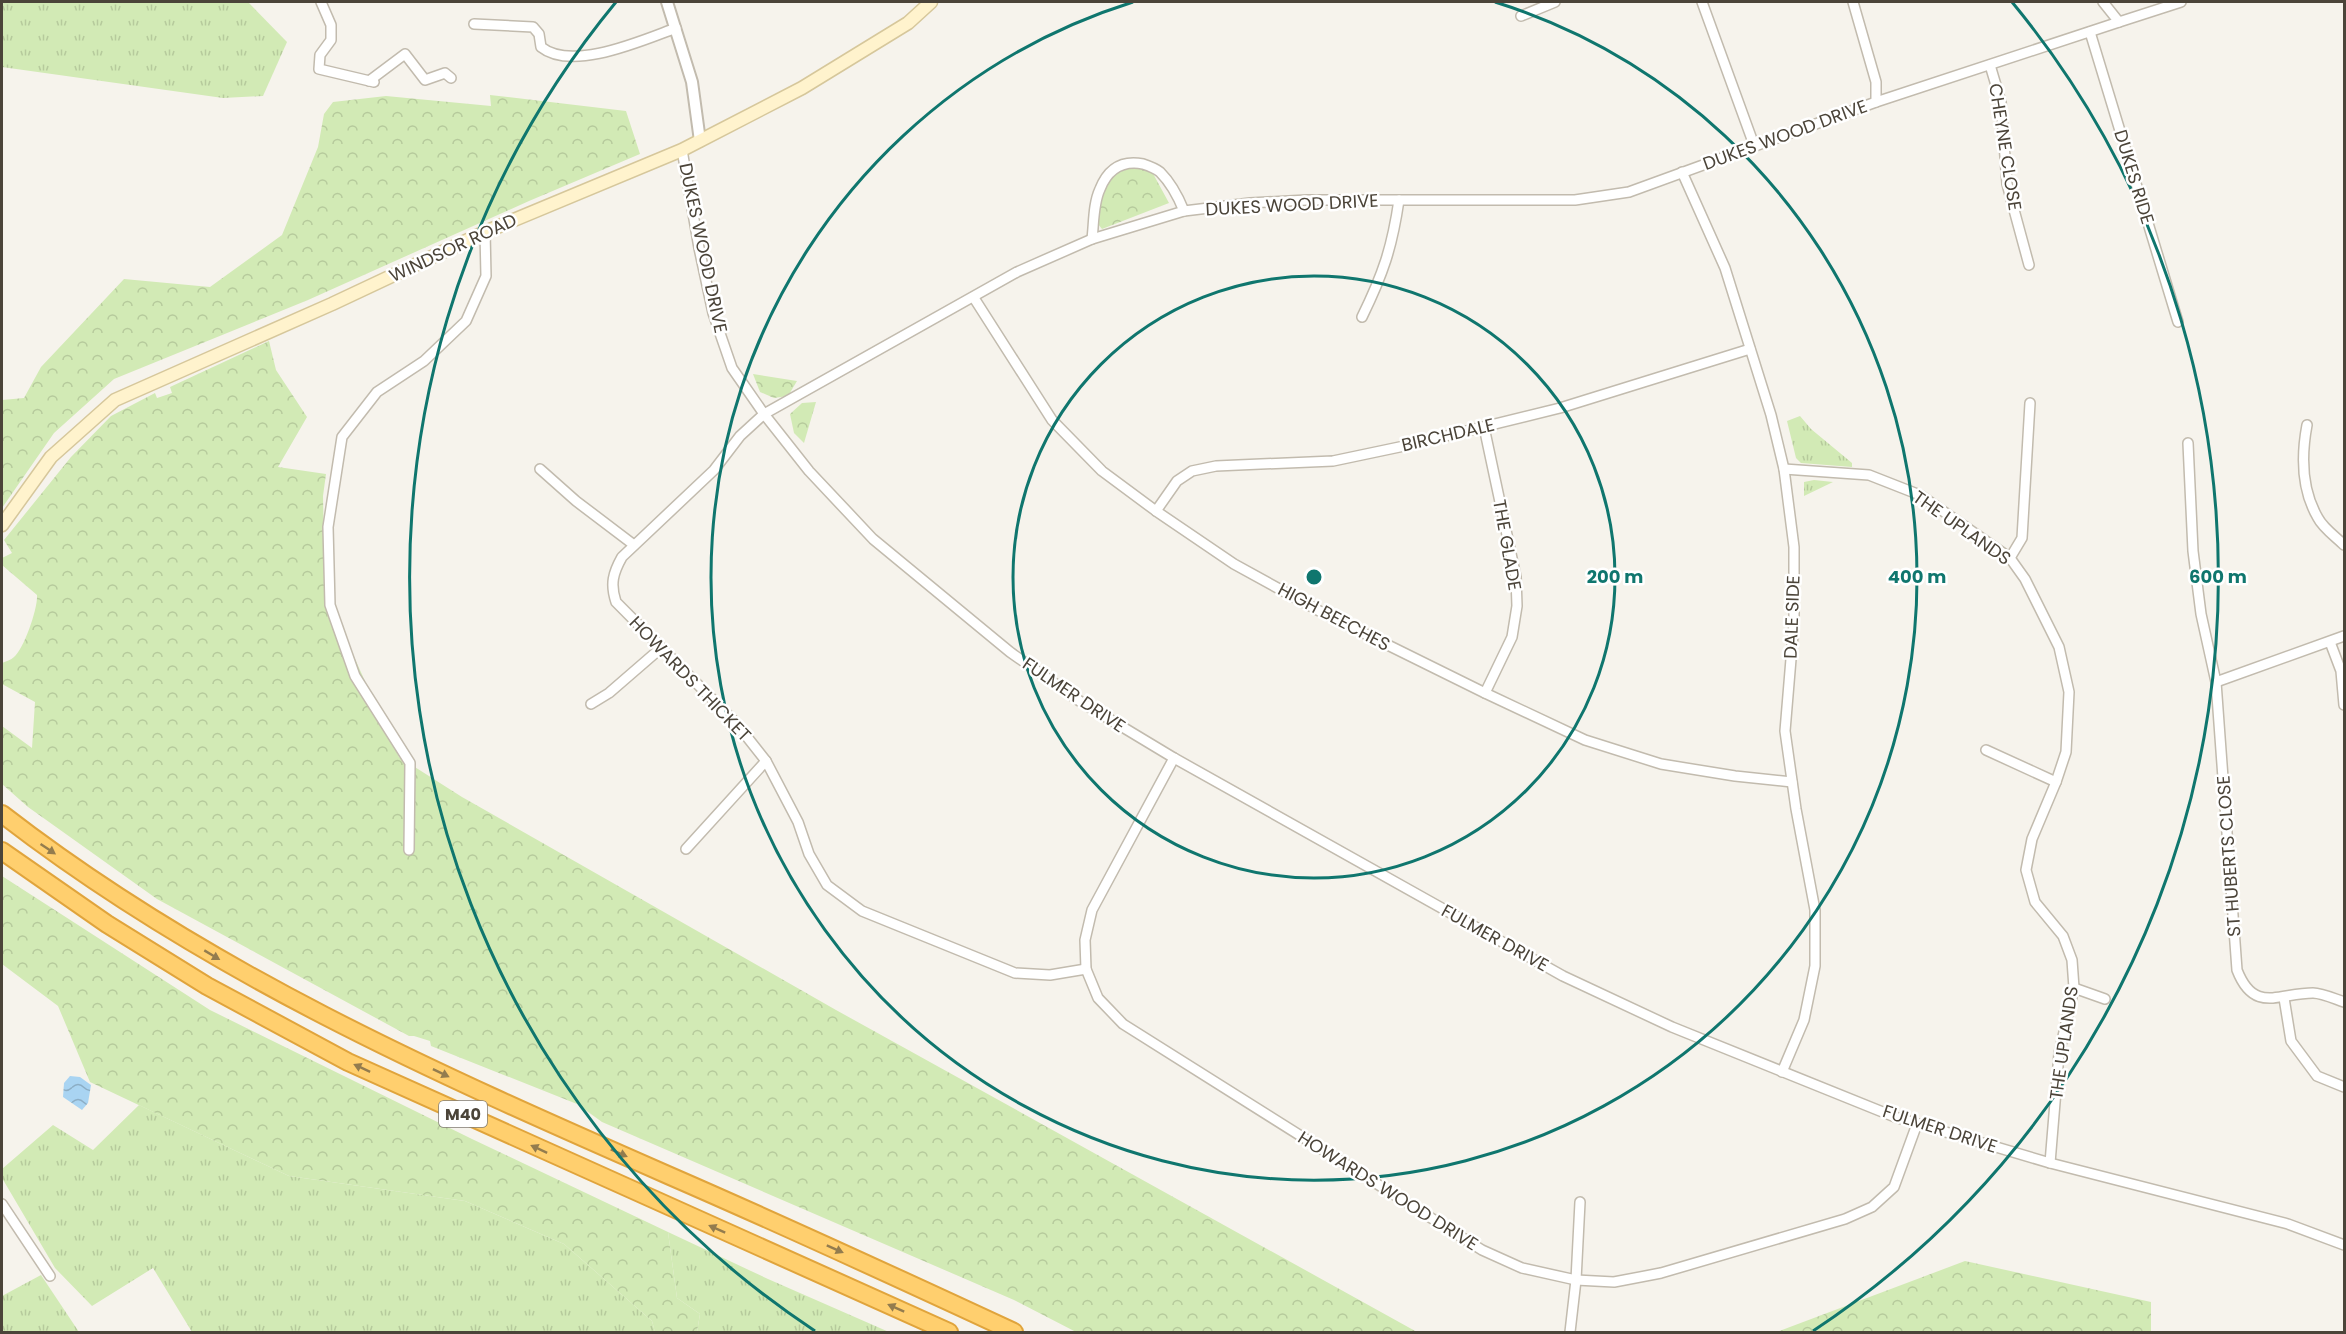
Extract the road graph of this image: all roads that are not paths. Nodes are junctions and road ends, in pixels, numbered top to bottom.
1 (322, 2) edge
2 (667, 2) edge
3 (931, 2) edge
4 (1555, 2) edge
5 (1702, 2) edge
6 (1853, 2) edge
7 (2103, 2) edge
8 (2181, 2) edge
9 (1521, 16) dead end
10 (2119, 22) junction
11 (474, 24) dead end
12 (676, 28) junction
13 (2090, 32) junction
14 (1990, 65) junction
15 (451, 78) dead end
16 (1876, 102) junction
17 (700, 141) junction
18 (1754, 145) junction
19 (682, 150) junction
20 (1682, 172) junction
21 (1399, 200) junction
22 (1184, 211) junction
23 (485, 232) junction
24 (1092, 239) junction
25 (2029, 265) dead end
26 (974, 298) junction
27 (1362, 317) dead end
28 (2178, 322) dead end
29 (1750, 349) junction
30 (2030, 403) dead end
31 (764, 414) junction
32 (2307, 425) dead end
33 (1484, 427) junction
34 (2188, 443) dead end
35 (540, 469) dead end
36 (1784, 469) junction
37 (1156, 511) junction
38 (2, 525) edge
39 (634, 545) junction
40 (2344, 545) edge
41 (2010, 558) junction
42 (2344, 636) edge
43 (2330, 642) junction
44 (661, 648) junction
45 (2217, 682) junction
46 (1485, 693) junction
47 (591, 704) dead end
48 (2344, 705) edge
49 (1986, 750) dead end
50 (1174, 758) junction
51 (766, 761) junction
52 (1792, 782) junction
53 (2056, 782) junction
54 (2, 814) edge
55 (686, 849) dead end
56 (2, 850) edge
57 (409, 850) dead end
58 (1086, 969) junction
59 (2074, 988) junction
60 (2284, 998) junction
61 (2104, 999) dead end
62 (2344, 1002) edge
63 (1782, 1072) junction
64 (2344, 1087) edge
65 (1917, 1124) junction
66 (2050, 1163) junction
67 (1580, 1202) dead end
68 (2, 1204) edge
69 (2344, 1245) edge
70 (50, 1275) dead end
71 (1576, 1280) junction
72 (949, 1332) edge
73 (1014, 1332) edge
74 (1570, 1332) edge

1 - 15 street
2 - 12 street
3 - 17 main road, WINDSOR ROAD
4 - 9 street
5 - 18 street
6 - 16 street
7 - 10 street
8 - 10 street, DUKES WOOD DRIVE
10 - 13 street, DUKES WOOD DRIVE
11 - 12 street
12 - 17 street
13 - 14 street, DUKES WOOD DRIVE
13 - 28 street, DUKES RIDE
14 - 16 street, DUKES WOOD DRIVE
14 - 25 street, CHEYNE CLOSE
16 - 18 street, DUKES WOOD DRIVE
17 - 19 main road, WINDSOR ROAD
18 - 20 street, DUKES WOOD DRIVE
19 - 23 main road, WINDSOR ROAD
19 - 31 street, DUKES WOOD DRIVE
20 - 21 street, DUKES WOOD DRIVE
20 - 29 street, DALE SIDE
21 - 22 street, DUKES WOOD DRIVE
21 - 27 street
22 - 24 street, DUKES WOOD DRIVE
22 - 24 street
23 - 38 main road, WINDSOR ROAD
23 - 57 street
24 - 26 street, DUKES WOOD DRIVE
26 - 31 street, DUKES WOOD DRIVE
26 - 37 street, HIGH BEECHES
29 - 33 street, BIRCHDALE
29 - 36 street, DALE SIDE
30 - 41 street
31 - 39 street, HOWARDS THICKET
31 - 50 street, FULMER DRIVE
32 - 40 street
33 - 37 street, BIRCHDALE
33 - 46 street, THE GLADE
34 - 45 street, ST HUBERTS CLOSE
35 - 39 street
36 - 41 street, THE UPLANDS
36 - 52 street, DALE SIDE
37 - 46 street, HIGH BEECHES
39 - 44 street, HOWARDS THICKET
41 - 53 street, THE UPLANDS
42 - 43 street
43 - 45 street
43 - 48 street
44 - 47 street
44 - 51 street, HOWARDS THICKET
45 - 60 street, ST HUBERTS CLOSE
46 - 52 street, HIGH BEECHES
49 - 53 street
50 - 58 street, HOWARDS WOOD DRIVE
50 - 63 street, FULMER DRIVE
51 - 55 street
51 - 58 street, HOWARDS THICKET
52 - 63 street, DALE SIDE
53 - 59 street, THE UPLANDS
54 -> 73 highway, M40
72 -> 56 highway, M40
58 - 71 street, HOWARDS WOOD DRIVE
59 - 61 street
59 - 66 street, THE UPLANDS
60 - 62 street, ST HUBERTS CLOSE
60 - 64 street
63 - 65 street, FULMER DRIVE
65 - 66 street, FULMER DRIVE
65 - 71 street, HOWARDS WOOD DRIVE
66 - 69 street, FULMER DRIVE
67 - 71 street
68 - 70 street
71 - 74 street

